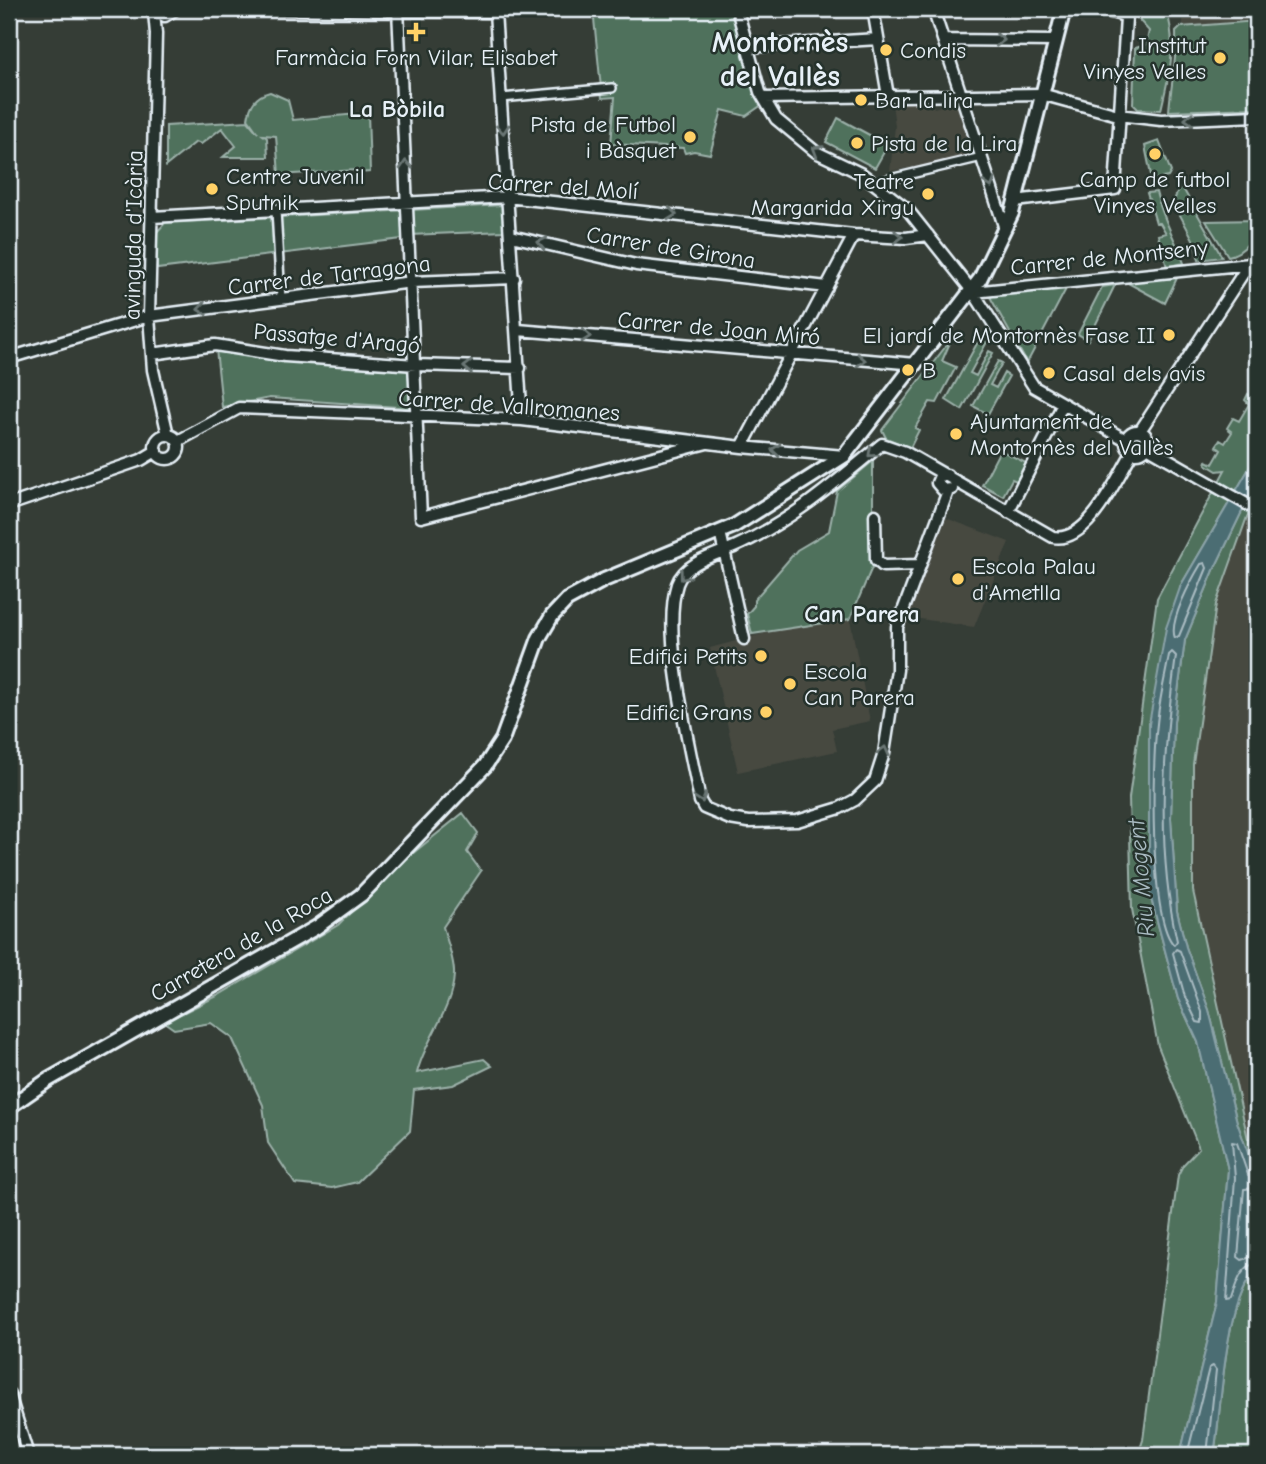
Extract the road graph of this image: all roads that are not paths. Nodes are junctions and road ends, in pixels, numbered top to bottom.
1 (187, 9) edge
2 (275, 9) edge
3 (544, 9) edge
4 (737, 9) edge
5 (873, 9) edge
6 (933, 9) edge
7 (1064, 9) edge
8 (1096, 9) edge
9 (398, 10) edge
10 (152, 11) edge
11 (173, 12) edge
12 (495, 12) junction
13 (1126, 18) joint
14 (156, 34) junction
15 (878, 39) junction
16 (945, 40) junction
17 (1055, 41) junction
18 (748, 47) junction
19 (612, 88) dead end
20 (962, 94) junction
21 (1041, 94) junction
22 (888, 96) junction
23 (501, 98) junction
24 (764, 98) junction
25 (1118, 115) junction
26 (1257, 116) edge
27 (982, 157) junction
28 (873, 183) junction
29 (507, 197) junction
30 (1015, 201) junction
31 (408, 202) junction
32 (276, 210) junction
33 (152, 217) junction
34 (1005, 229) junction
35 (854, 235) junction
36 (928, 235) junction
37 (511, 236) junction
38 (1257, 252) edge
39 (1250, 264) junction
40 (514, 278) junction
41 (412, 282) junction
42 (827, 288) junction
43 (973, 292) junction
44 (281, 299) junction
45 (149, 316) junction
46 (518, 330) junction
47 (152, 354) junction
48 (792, 354) junction
49 (9, 358) edge
50 (916, 364) junction
51 (416, 365) junction
52 (520, 368) junction
53 (1063, 404) junction
54 (419, 416) junction
55 (522, 420) junction
56 (1140, 431) junction
57 (168, 435) junction
58 (1126, 440) junction
59 (178, 441) junction
60 (706, 443) junction
61 (742, 447) junction
62 (1147, 447) junction
63 (156, 451) junction
64 (1132, 453) junction
65 (844, 456) junction
66 (950, 484) junction
67 (1215, 485) junction
68 (1257, 503) edge
69 (9, 505) edge
70 (1257, 510) edge
71 (1008, 512) junction
72 (874, 515) dead end
73 (720, 532) junction
74 (726, 551) junction
75 (920, 565) junction
76 (744, 639) dead end
77 (9, 1107) edge
78 (9, 1394) edge
79 (28, 1455) edge

1 - 11 street
2 - 9 street
3 - 12 street
4 - 18 street
5 - 15 street
6 - 16 street
7 - 17 street
8 - 13 street
9 - 12 street
31 -> 9 street
10 - 11 street
10 - 14 street, avinguda d'Icària
11 - 14 street
12 - 23 street
13 - 25 street
14 - 33 street, avinguda d'Icària
15 - 18 street
15 - 22 street
16 -> 17 street
16 - 20 street
17 - 21 street
18 - 24 street
19 - 23 street
20 - 21 street
20 - 22 street
20 - 27 street
21 - 25 street
21 - 30 street
22 - 24 street
23 -> 29 street
28 -> 24 street
26 -> 25 street
25 - 30 street
27 - 28 street
27 -> 34 street
28 - 36 street
29 - 31 street, Carrer del Molí
29 -> 35 street, Carrer del Molí
29 - 37 street
30 - 34 street
31 - 32 street, Carrer del Molí
31 - 41 street
32 - 33 street, Carrer del Molí
32 - 44 street
33 - 45 street, avinguda d'Icària
34 - 43 street
35 -> 36 street, Carrer del Molí
35 - 42 street
36 - 43 street
37 - 40 street
42 -> 37 street, Carrer de Girona
38 - 39 street
39 - 43 street, Carrer de Montseny
39 - 56 street
40 - 41 street, Carrer de Tarragona
40 - 46 street
41 - 44 street, Carrer de Tarragona
41 - 51 street
42 - 48 street
43 - 50 street
43 - 53 street
44 -> 45 street, Carrer de Tarragona
45 - 47 street, avinguda d'Icària
45 - 49 street, Carrer de Tarragona
46 -> 48 street, Carrer de Joan Miró
46 - 52 street
47 - 51 street, Passatge d'Aragó
47 - 57 street, avinguda d'Icària
48 -> 50 street, Carrer de Joan Miró
48 - 61 street
50 - 65 street
52 -> 51 street, Passatge d'Aragó
51 - 54 street
52 - 55 street
53 - 58 street
53 - 71 street
54 - 55 street, Carrer de Vallromanes
54 - 59 street, Carrer de Vallromanes
54 - 60 street
55 - 60 street, Carrer de Vallromanes
56 - 58 street
56 - 62 street
57 - 59 street
57 - 63 street
58 - 64 street
59 - 63 street
60 - 61 street, Carrer de Vallromanes
65 -> 61 street, Carrer de Vallromanes
62 - 64 street
62 - 67 street
63 - 69 street
64 - 71 street
65 - 73 street
66 - 71 street
66 -> 74 street
66 - 75 street
67 - 68 street
67 - 70 street
72 - 75 street
73 - 74 street
73 - 77 street, Carretera de la Roca
74 -> 75 street
74 - 76 street
78 - 79 street

